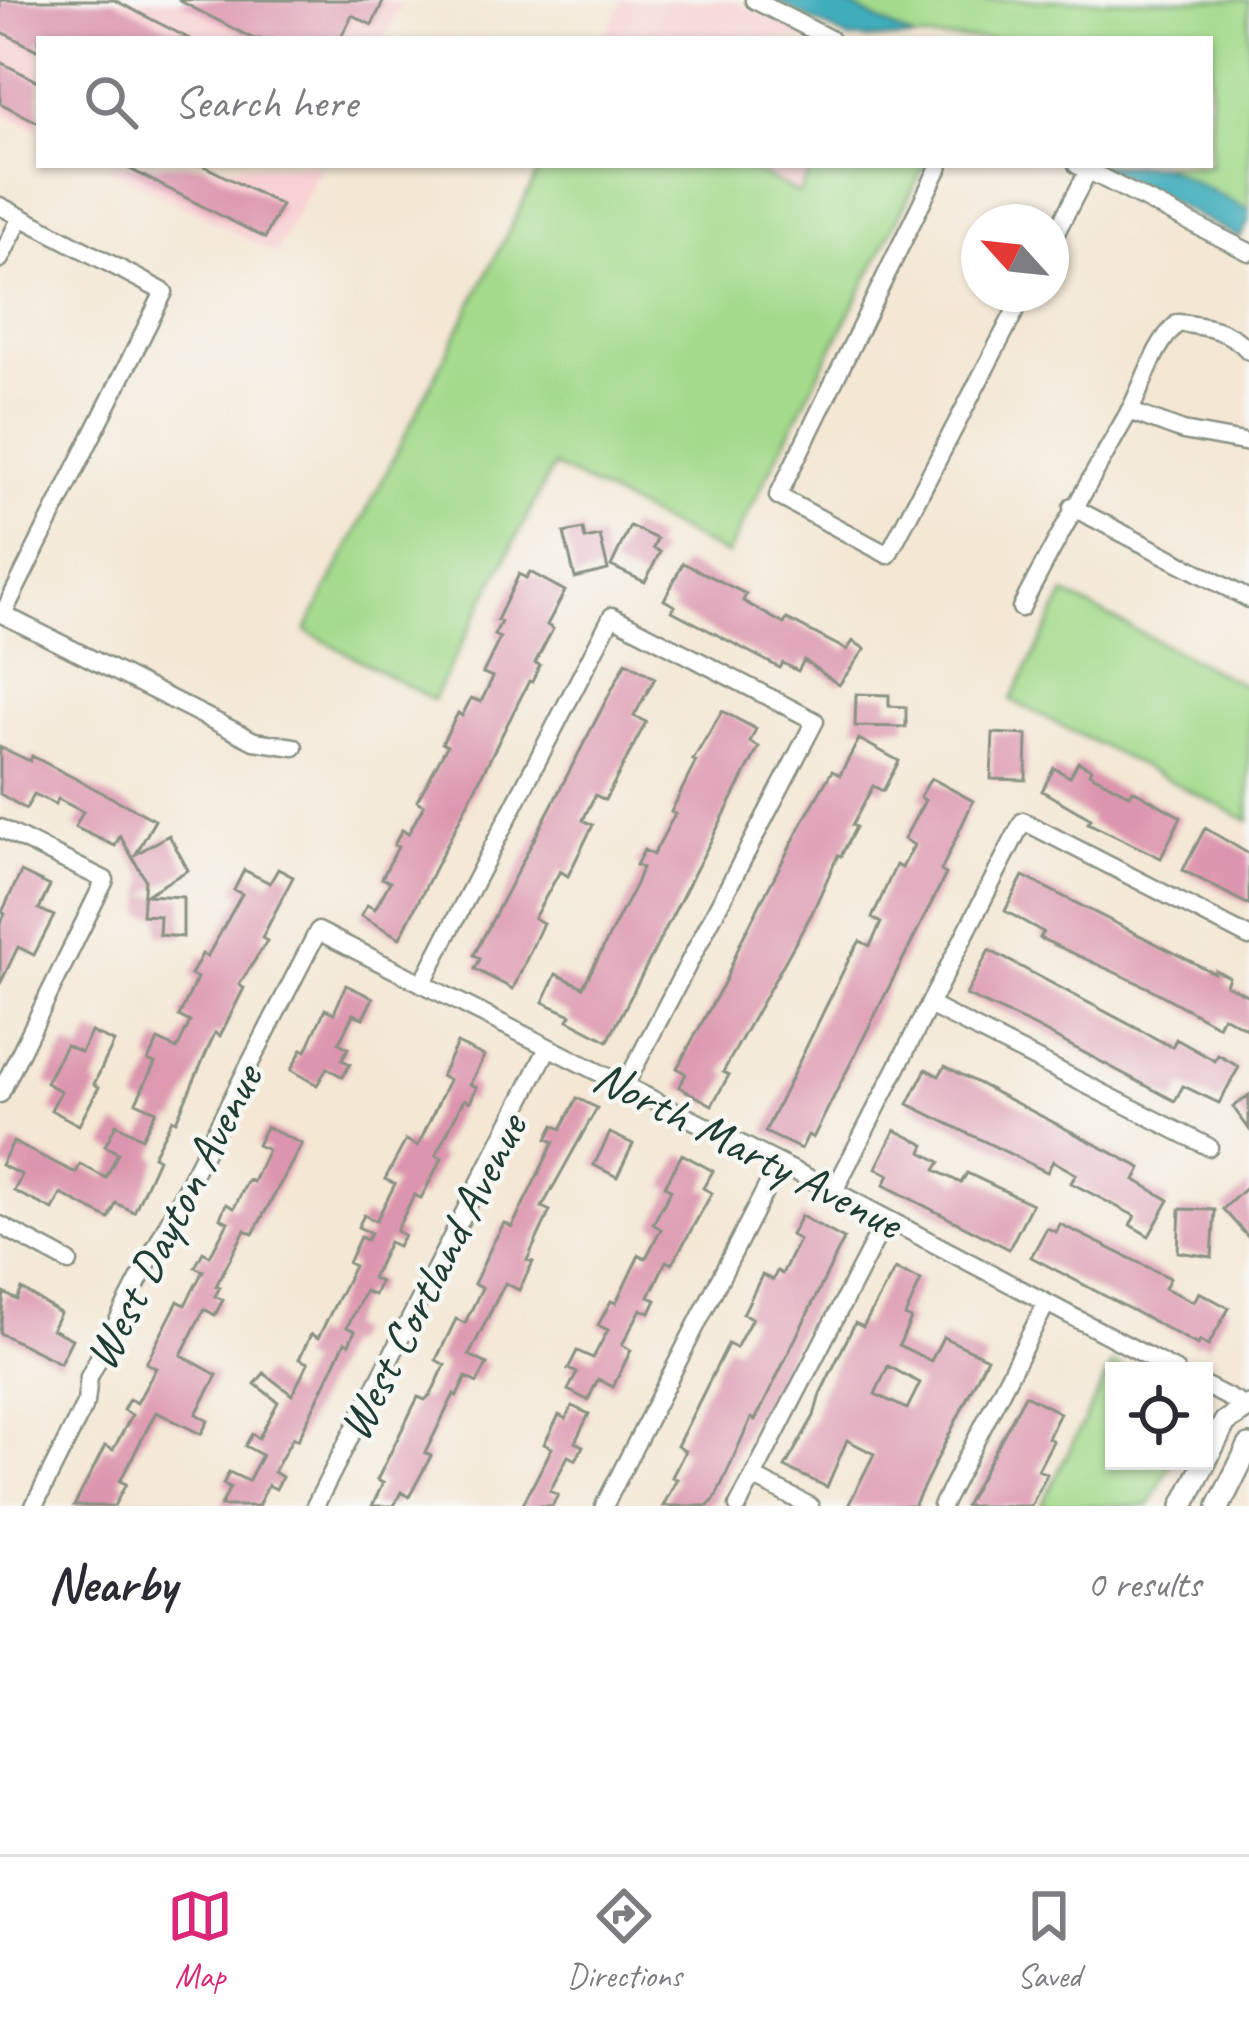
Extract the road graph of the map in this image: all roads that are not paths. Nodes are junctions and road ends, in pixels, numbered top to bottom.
1 (754, 0) edge
2 (824, 36) edge
3 (939, 168) edge
4 (1083, 168) edge
5 (1067, 204) edge
6 (0, 206) edge
7 (22, 217) junction
8 (1249, 252) edge
9 (0, 259) edge
10 (1015, 312) edge
11 (1249, 351) edge
12 (1129, 411) junction
13 (1249, 443) edge
14 (1072, 507) junction
15 (1249, 599) edge
16 (1021, 608) dead end
17 (2, 614) edge
18 (294, 747) dead end
19 (0, 828) edge
20 (318, 931) joint
21 (1249, 937) edge
22 (422, 984) junction
23 (931, 1006) junction
24 (548, 1048) junction
25 (626, 1085) junction
26 (0, 1094) edge
27 (1209, 1147) dead end
28 (778, 1165) junction
29 (834, 1191) junction
30 (886, 1219) junction
31 (0, 1225) edge
32 (69, 1262) dead end
33 (1046, 1304) junction
34 (1159, 1362) edge
35 (1213, 1390) edge
36 (1249, 1409) edge
37 (1249, 1446) edge
38 (753, 1477) junction
39 (34, 1506) edge
40 (315, 1506) edge
41 (604, 1506) edge
42 (739, 1506) edge
43 (810, 1506) edge
44 (942, 1506) edge
45 (1183, 1506) edge
46 (1219, 1506) edge

1 - 2 street
3 - 10 street
4 - 5 street
4 - 8 street
6 - 7 street
7 - 9 street
7 - 17 street
11 - 12 street
12 - 13 street
12 - 14 street
14 - 15 street
14 - 16 street
17 - 18 street
19 - 26 street
20 - 22 street, North Marty Avenue
20 - 39 street, West Dayton Avenue
21 - 23 street
22 - 24 street, North Marty Avenue
22 - 25 street
23 - 27 street
23 - 29 street
24 - 25 street, North Marty Avenue
24 - 40 street, West Cortland Avenue
25 - 28 street, North Marty Avenue
28 - 29 street, North Marty Avenue
28 - 41 street
29 - 30 street, North Marty Avenue
30 - 33 street, North Marty Avenue
30 - 38 street
31 - 32 street
33 - 34 street, North Marty Avenue
33 - 44 street
35 - 36 street
36 - 45 street
37 - 46 street
38 - 42 street
38 - 43 street

